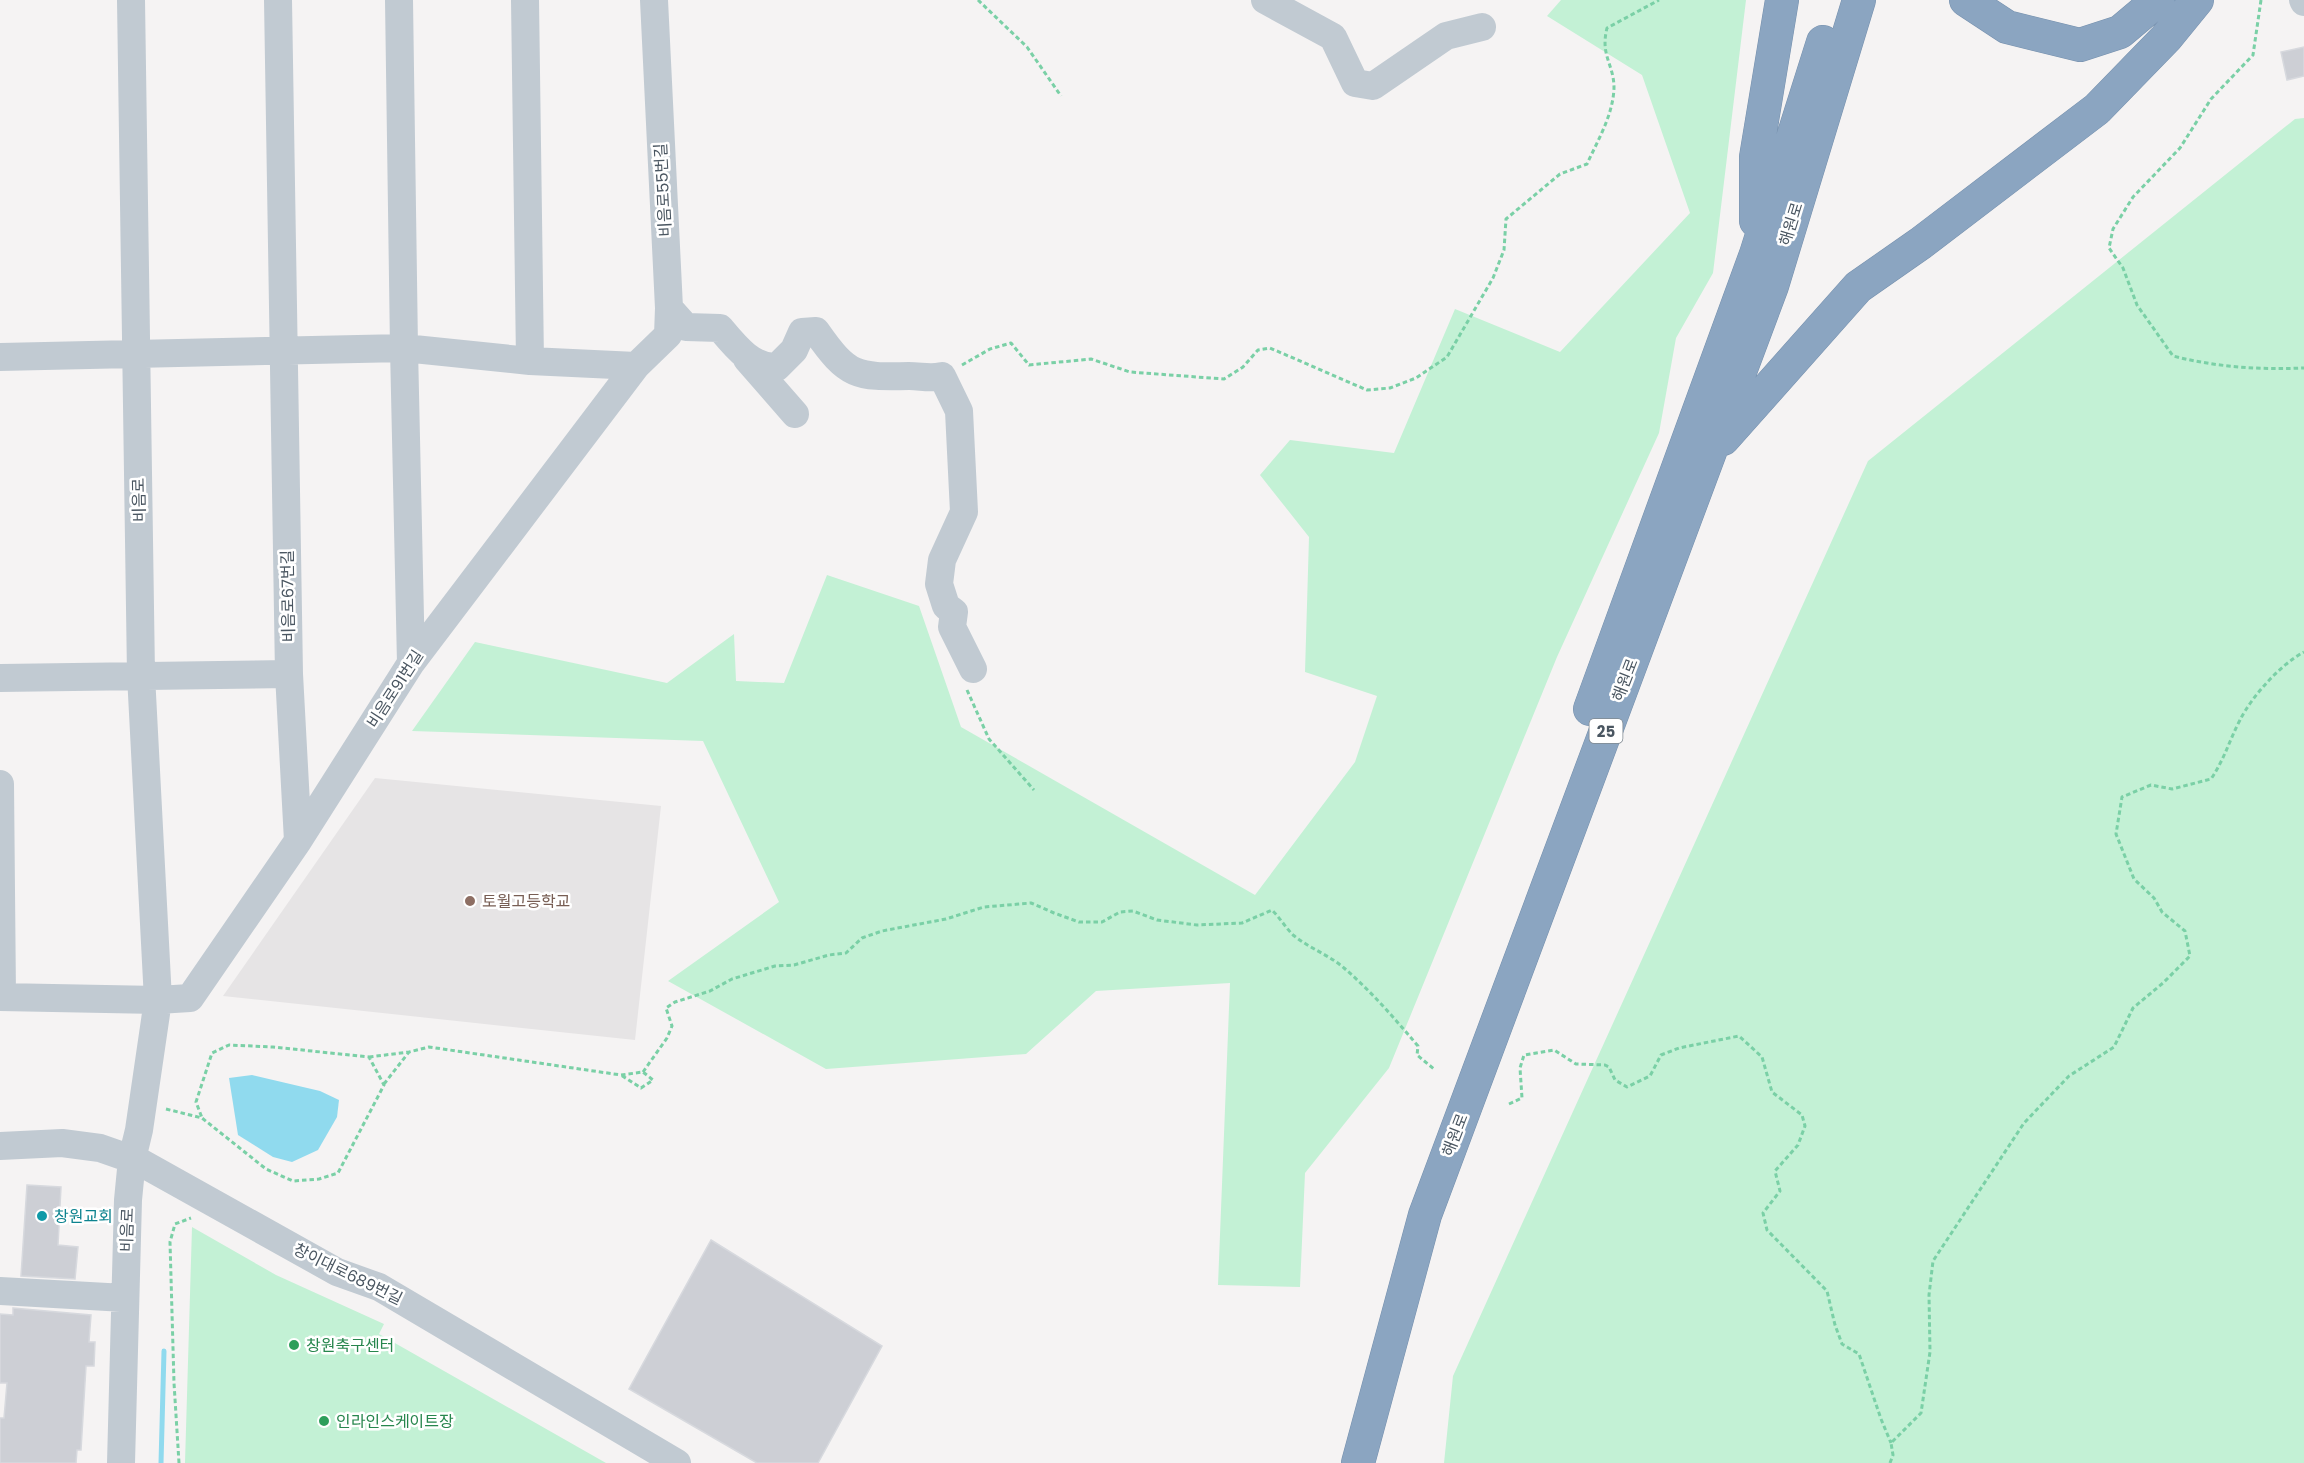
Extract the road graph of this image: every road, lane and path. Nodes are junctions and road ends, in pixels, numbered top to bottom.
1 (131, 0) edge
2 (278, 0) edge
3 (399, 0) edge
4 (525, 0) edge
5 (654, 0) edge
6 (978, 0) edge
7 (1265, 0) edge
8 (1659, 0) edge
9 (1782, 0) edge
10 (1836, 0) edge
11 (1859, 0) edge
12 (1966, 0) edge
13 (2158, 0) edge
14 (2197, 0) edge
15 (2261, 0) edge
16 (1482, 27) dead end
17 (1061, 96) dead end
18 (1756, 254) junction
19 (678, 317) junction
20 (404, 348) junction
21 (285, 351) junction
22 (739, 351) junction
23 (137, 354) junction
24 (0, 357) edge
25 (530, 361) junction
26 (962, 364) dead end
27 (636, 366) junction
28 (2304, 368) edge
29 (795, 414) dead end
30 (1710, 454) junction
31 (2304, 652) edge
32 (411, 663) junction
33 (289, 674) junction
34 (141, 675) junction
35 (0, 678) edge
36 (969, 678) joint
37 (0, 784) edge
38 (1034, 790) dead end
39 (298, 841) junction
40 (1, 997) edge
41 (158, 1000) junction
42 (409, 1052) junction
43 (369, 1057) junction
44 (1434, 1069) dead end
45 (643, 1072) junction
46 (621, 1076) junction
47 (384, 1084) junction
48 (1509, 1104) dead end
49 (164, 1109) dead end
50 (202, 1118) junction
51 (0, 1146) edge
52 (132, 1159) junction
53 (195, 1217) dead end
54 (0, 1291) edge
55 (125, 1298) junction
56 (1891, 1443) junction
57 (121, 1463) edge
58 (179, 1463) edge
59 (677, 1463) edge
60 (1340, 1463) edge
61 (1358, 1463) edge
62 (1890, 1463) edge

1 - 23 street, 비음로
2 - 21 street
3 - 20 street
4 - 25 street
5 - 19 street, 비음로55번길
6 - 17 path
7 - 16 street
8 - 26 path
9 - 18 highway
10 - 18 highway, 해원로 / 25
11 - 30 highway, 해원로 / 25
12 - 13 highway
14 - 30 highway
15 - 28 path
18 - 60 highway, 해원로 / 25
19 - 22 street
19 - 27 street, 비음로55번길
20 - 21 street
20 - 25 street
20 - 32 street
21 - 23 street
21 - 33 street, 비음로67번길
22 - 29 street
22 - 36 street
23 - 24 street
23 - 34 street, 비음로
25 - 27 street
27 - 32 street, 비음로91번길
30 - 61 highway, 해원로 / 25
31 - 56 path
32 - 39 street, 비음로91번길
33 - 34 street
33 - 39 street, 비음로67번길
34 - 35 street
34 - 41 street, 비음로
36 - 38 path
37 - 40 street
39 - 41 street, 비음로91번길
40 - 41 street
41 - 52 street, 비음로
42 - 43 path
42 - 46 path
42 - 47 path
43 - 47 path
43 - 50 path
44 - 45 path
45 - 46 path
45 - 46 path
47 - 50 path
48 - 56 path
49 - 50 path
51 - 52 street, 창이대로689번길
52 - 55 street, 비음로
52 - 59 street, 창이대로689번길
53 - 58 path
54 - 55 street
55 - 57 street, 비음로
56 - 62 path

